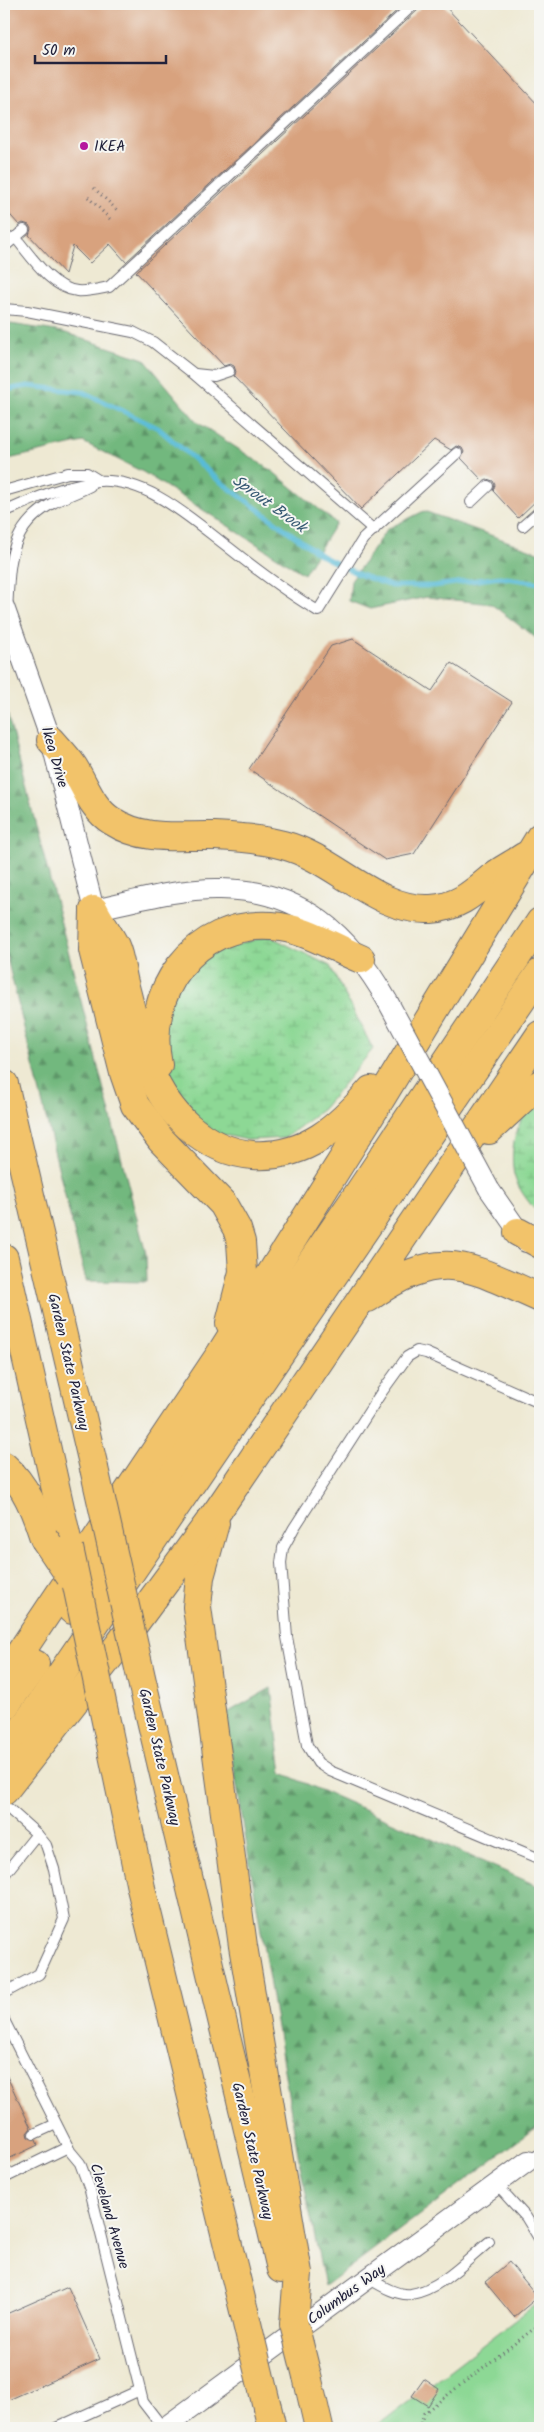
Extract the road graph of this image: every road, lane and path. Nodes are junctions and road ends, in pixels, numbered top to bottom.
1 (414, 4) edge
2 (94, 188) dead end
3 (88, 197) dead end
4 (118, 211) dead end
5 (111, 220) dead end
6 (24, 230) dead end
7 (15, 237) junction
8 (4, 247) edge
9 (4, 309) edge
10 (229, 371) dead end
11 (194, 374) junction
12 (457, 453) dead end
13 (100, 481) junction
14 (488, 486) dead end
15 (4, 490) edge
16 (471, 502) dead end
17 (540, 511) edge
18 (4, 512) edge
19 (523, 526) dead end
20 (374, 530) junction
21 (5, 611) edge
22 (51, 740) junction
23 (535, 845) edge
24 (94, 910) junction
25 (540, 922) edge
26 (361, 959) junction
27 (540, 973) edge
28 (430, 1020) junction
29 (540, 1035) edge
30 (4, 1084) edge
31 (540, 1084) edge
32 (169, 1105) junction
33 (449, 1170) junction
34 (529, 1238) edge
35 (540, 1256) edge
36 (4, 1258) edge
37 (540, 1298) edge
38 (359, 1304) junction
39 (221, 1353) junction
40 (540, 1403) edge
41 (4, 1466) edge
42 (219, 1509) junction
43 (56, 1543) junction
44 (7, 1670) edge
45 (4, 1707) edge
46 (4, 1754) edge
47 (4, 1791) edge
48 (4, 1809) edge
49 (37, 1834) junction
50 (540, 1859) edge
51 (4, 1875) edge
52 (4, 1993) edge
53 (4, 2020) edge
54 (56, 2124) junction
55 (34, 2134) dead end
56 (68, 2147) junction
57 (534, 2157) edge
58 (4, 2178) edge
59 (496, 2184) junction
60 (540, 2240) edge
61 (489, 2242) dead end
62 (368, 2278) junction
63 (291, 2279) junction
64 (540, 2324) edge
65 (140, 2390) junction
66 (269, 2418) edge
67 (56, 2428) edge
68 (164, 2428) edge
69 (319, 2428) edge
70 (419, 2428) edge

1 - 7 lane
2 - 4 path
3 - 5 path
6 - 7 lane
7 - 8 lane
9 - 11 lane
10 - 11 lane
11 - 20 lane
12 - 20 lane
13 - 15 lane
13 - 18 lane
13 - 20 lane
13 - 21 lane
14 - 16 lane
17 - 19 lane
21 - 22 street, Ikea Drive
22 - 23 highway
22 - 24 street, Ikea Drive
23 - 28 highway
24 - 26 street
24 - 32 highway
24 - 39 highway
25 - 45 highway
26 - 32 highway
26 - 34 street, bridge
27 - 46 highway
28 - 32 highway
28 - 39 highway
29 - 33 highway
30 - 63 highway, Garden State Parkway, bridge
31 - 33 highway
33 - 38 highway
34 - 35 street
36 - 43 highway
37 - 38 highway
38 - 42 highway
39 - 44 highway
40 - 50 lane
41 - 43 highway
42 - 47 highway
42 - 63 highway
43 - 66 highway, bridge
48 - 49 lane
49 - 51 lane
49 - 52 lane
53 - 54 lane, Cleveland Avenue
54 - 55 lane
54 - 56 lane, Cleveland Avenue
56 - 58 lane
56 - 65 lane, Cleveland Avenue
57 - 59 street, Columbus Way
59 - 60 lane
59 - 62 street, Columbus Way
61 - 62 lane
62 - 68 street, Columbus Way
63 - 69 highway, bridge
64 - 70 path
65 - 67 lane
65 - 68 lane, Cleveland Avenue

